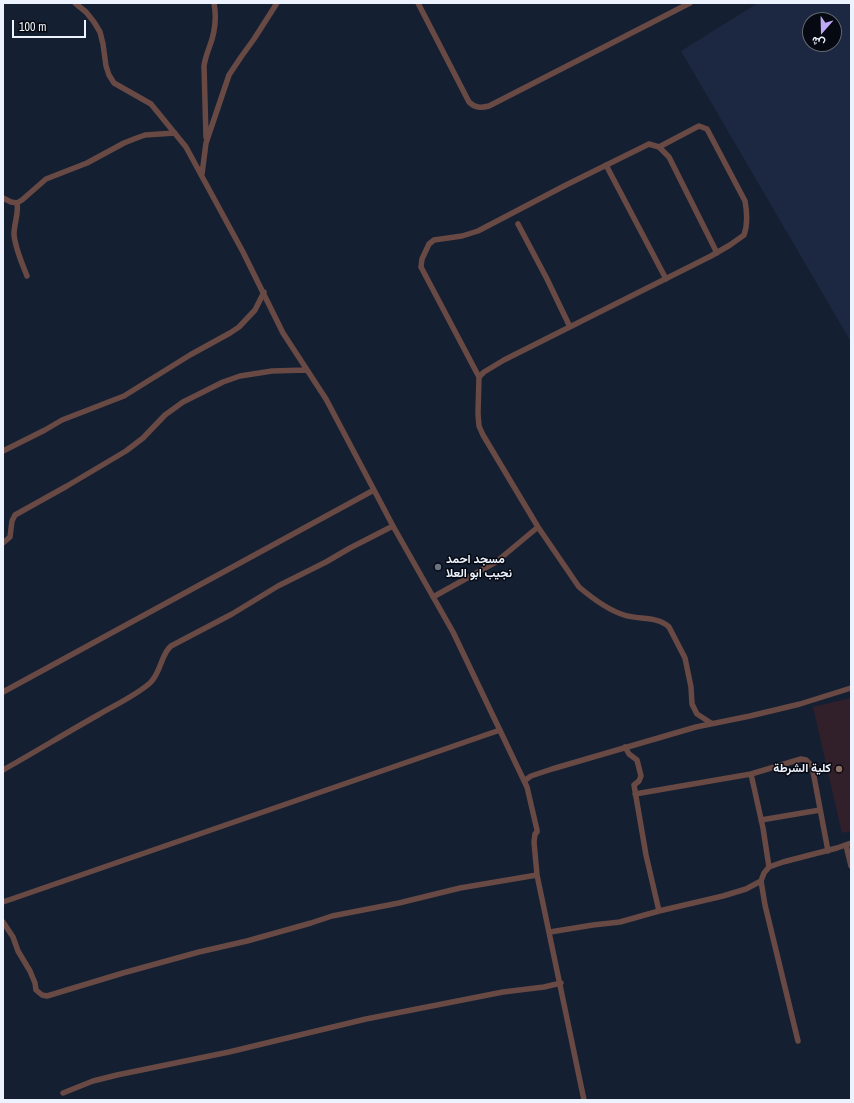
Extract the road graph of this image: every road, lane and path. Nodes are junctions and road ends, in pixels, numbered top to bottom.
1 (75, 3) edge
2 (214, 3) edge
3 (277, 3) edge
4 (418, 3) edge
5 (690, 3) edge
6 (175, 134) junction
7 (206, 143) junction
8 (658, 147) junction
9 (606, 165) junction
10 (201, 176) junction
11 (3, 198) edge
12 (17, 202) junction
13 (518, 224) dead end
14 (717, 253) junction
15 (27, 276) dead end
16 (666, 279) junction
17 (264, 292) junction
18 (570, 327) junction
19 (306, 370) junction
20 (479, 377) junction
21 (3, 451) edge
22 (374, 490) junction
23 (393, 526) junction
24 (538, 527) junction
25 (3, 543) edge
26 (433, 597) junction
27 (851, 688) edge
28 (3, 692) edge
29 (697, 714) junction
30 (711, 723) junction
31 (693, 728) junction
32 (500, 730) junction
33 (626, 747) junction
34 (3, 770) edge
35 (751, 774) junction
36 (524, 781) junction
37 (635, 794) junction
38 (820, 810) junction
39 (761, 820) junction
40 (848, 844) edge
41 (828, 851) junction
42 (851, 866) edge
43 (769, 867) junction
44 (537, 875) junction
45 (761, 881) junction
46 (3, 902) edge
47 (659, 911) junction
48 (3, 922) edge
49 (550, 932) junction
50 (561, 983) junction
51 (798, 1041) dead end
52 (63, 1093) dead end
53 (584, 1100) edge

1 - 6 street
2 - 7 street
3 - 7 street
4 - 5 street
6 - 10 street
6 - 12 street
7 - 10 street
8 - 9 street
8 - 14 street
8 - 14 street
9 - 16 street
9 - 20 street
10 - 17 street
11 - 12 street
12 - 15 street
13 - 18 street
14 - 16 street
16 - 18 street
17 - 19 street
17 - 21 street
18 - 20 street
19 - 22 street
19 - 25 street
20 - 24 street
22 - 23 street
22 - 28 street
23 - 26 street
23 - 34 street
24 - 26 street
24 - 29 street
26 - 32 street
27 - 30 street
29 - 30 street
29 - 31 street
30 - 31 street
31 - 33 street
32 - 36 street
32 - 46 street
33 - 36 street
33 - 37 street
35 - 37 street
35 - 38 street
35 - 39 street
36 - 44 street
37 - 47 street
38 - 39 street
38 - 41 street
39 - 43 street
40 - 41 street
40 - 42 street
41 - 43 street
43 - 45 street
44 - 48 street
44 - 49 street
45 - 47 street
45 - 51 street
47 - 49 street
49 - 50 street
50 - 52 street
50 - 53 street

